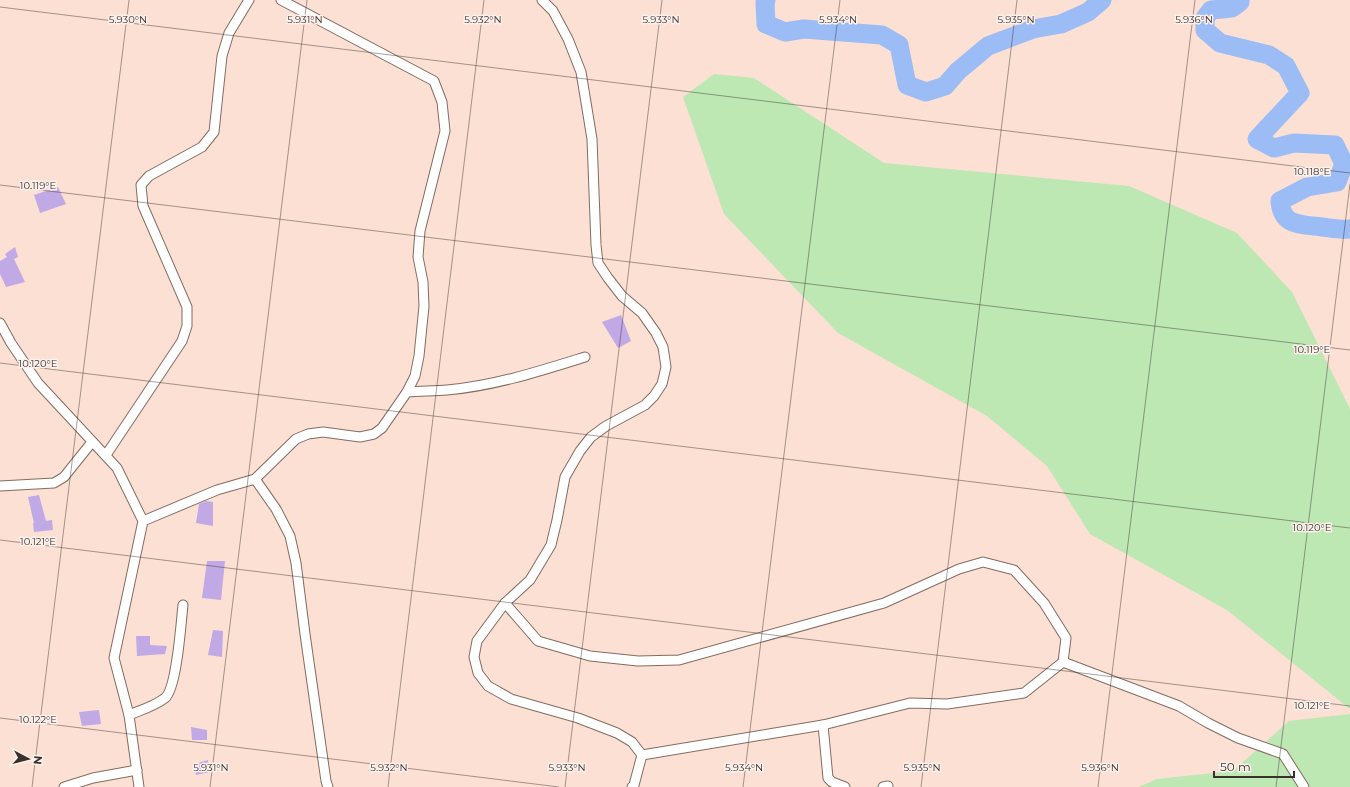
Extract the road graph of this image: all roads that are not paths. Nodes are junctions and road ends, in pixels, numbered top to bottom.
1 (249, 0) edge
2 (281, 0) edge
3 (542, 0) edge
4 (0, 323) edge
5 (585, 357) dead end
6 (407, 392) junction
7 (92, 442) junction
8 (106, 455) junction
9 (255, 478) junction
10 (0, 486) edge
11 (143, 521) junction
12 (506, 603) junction
13 (183, 605) dead end
14 (1063, 662) junction
15 (129, 715) junction
16 (823, 725) junction
17 (642, 755) junction
18 (137, 770) junction
19 (64, 787) edge
20 (139, 787) edge
21 (328, 787) edge
22 (632, 787) edge
23 (845, 787) edge
24 (1304, 787) edge

1 - 8 street
2 - 6 street
3 - 12 street
4 - 7 street
5 - 6 street
6 - 9 street
7 - 8 street
7 - 10 street
8 - 11 street
9 - 11 street
9 - 21 street
11 - 15 street
12 - 14 street
12 - 17 street
13 - 15 street
14 - 16 street
14 - 24 street
15 - 18 street
16 - 17 street
16 - 23 street
17 - 22 street
18 - 19 street
18 - 20 street

